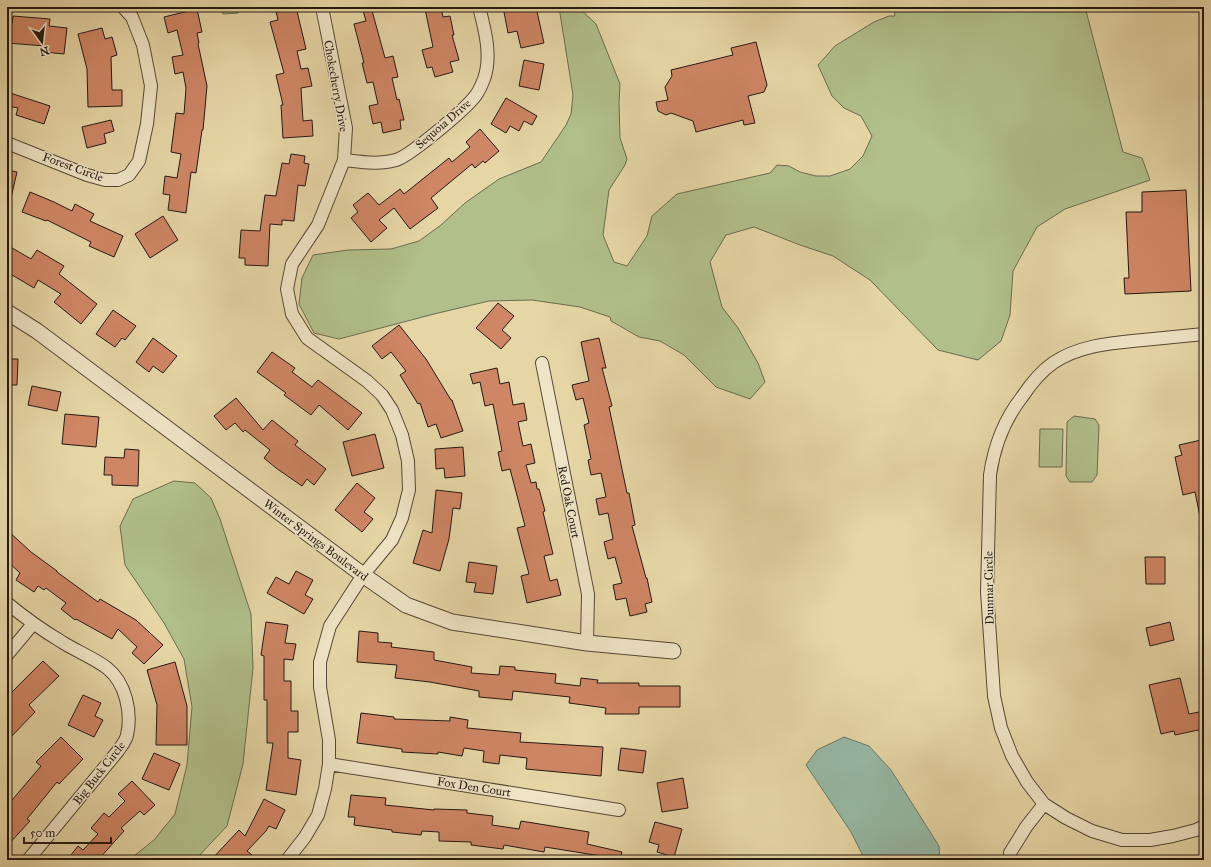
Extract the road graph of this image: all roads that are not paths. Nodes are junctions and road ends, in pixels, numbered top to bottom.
1 (123, 7) edge
2 (322, 7) edge
3 (479, 7) edge
4 (7, 143) edge
5 (344, 160) junction
6 (7, 312) edge
7 (1204, 334) edge
8 (542, 363) dead end
9 (363, 575) junction
10 (7, 603) edge
11 (33, 624) junction
12 (587, 643) junction
13 (673, 651) dead end
14 (7, 655) edge
15 (329, 764) junction
16 (1044, 804) junction
17 (619, 810) dead end
18 (1204, 826) edge
19 (28, 860) edge
20 (287, 860) edge
21 (1011, 860) edge

1 - 4 street, Forest Circle
2 - 5 street, Chokecherry Drive
3 - 5 street, Sequoia Drive
5 - 9 street, Chokecherry Drive
6 - 9 street, Winter Springs Boulevard
7 - 16 street, Dunmar Circle
8 - 12 street, Red Oak Court
9 - 12 street, Winter Springs Boulevard
9 - 15 street, Chokecherry Drive
10 - 11 street, Big Buck Circle
11 - 14 street
11 - 19 street, Big Buck Circle
12 - 13 street, Winter Springs Boulevard
15 - 17 street, Fox Den Court
15 - 20 street, Chokecherry Drive
16 - 18 street, Dunmar Circle
16 - 21 street

